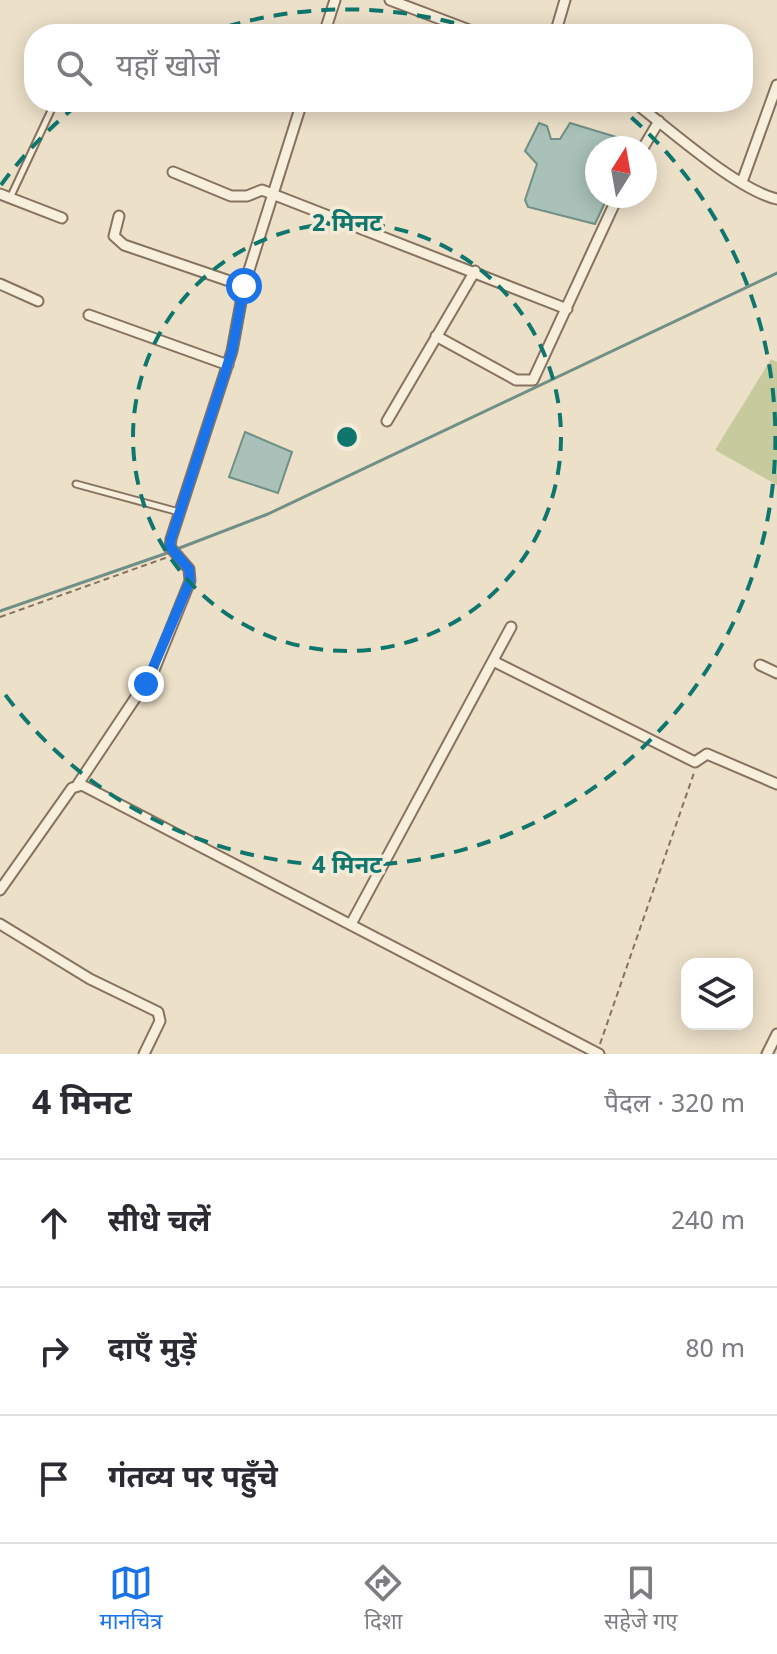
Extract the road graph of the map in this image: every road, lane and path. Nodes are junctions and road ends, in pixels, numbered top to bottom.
1 (335, 0) edge
2 (390, 0) edge
3 (565, 0) edge
4 (327, 24) edge
5 (454, 24) edge
6 (558, 24) edge
7 (777, 85) edge
8 (50, 112) edge
9 (299, 112) edge
10 (647, 112) edge
11 (659, 121) junction
12 (650, 136) edge
13 (173, 172) dead end
14 (742, 182) junction
15 (5, 196) edge
16 (273, 196) junction
17 (777, 199) edge
18 (613, 208) edge
19 (119, 216) dead end
20 (62, 218) dead end
21 (475, 271) junction
22 (0, 284) edge
23 (244, 286) junction
24 (38, 301) dead end
25 (567, 309) junction
26 (89, 315) dead end
27 (436, 336) junction
28 (228, 365) junction
29 (387, 421) dead end
30 (76, 484) dead end
31 (179, 512) junction
32 (173, 552) junction
33 (0, 617) edge
34 (511, 627) dead end
35 (493, 661) junction
36 (760, 665) dead end
37 (777, 673) edge
38 (697, 763) junction
39 (78, 784) junction
40 (777, 784) edge
41 (0, 890) edge
42 (0, 924) edge
43 (351, 924) junction
44 (777, 1034) edge
45 (598, 1053) edge
46 (144, 1054) edge
47 (767, 1054) edge

1 - 4 street
2 - 5 street
3 - 6 street
7 - 14 street
8 - 15 lane
9 - 16 street
10 - 11 street
11 - 12 street
11 - 14 street
13 - 16 street
14 - 17 street
15 - 20 street
16 - 21 street
16 - 23 street
18 - 25 street
19 - 23 street
21 - 25 street
21 - 27 street
22 - 24 street
23 - 28 street
25 - 27 street
26 - 28 street
27 - 29 street
28 - 31 street
30 - 31 lane
31 - 32 street
32 - 33 path
32 - 39 street
34 - 35 street
35 - 38 street
35 - 43 street
36 - 37 street
38 - 40 street
38 - 45 path
39 - 41 street
39 - 43 street
42 - 46 street
43 - 45 street
44 - 47 street

